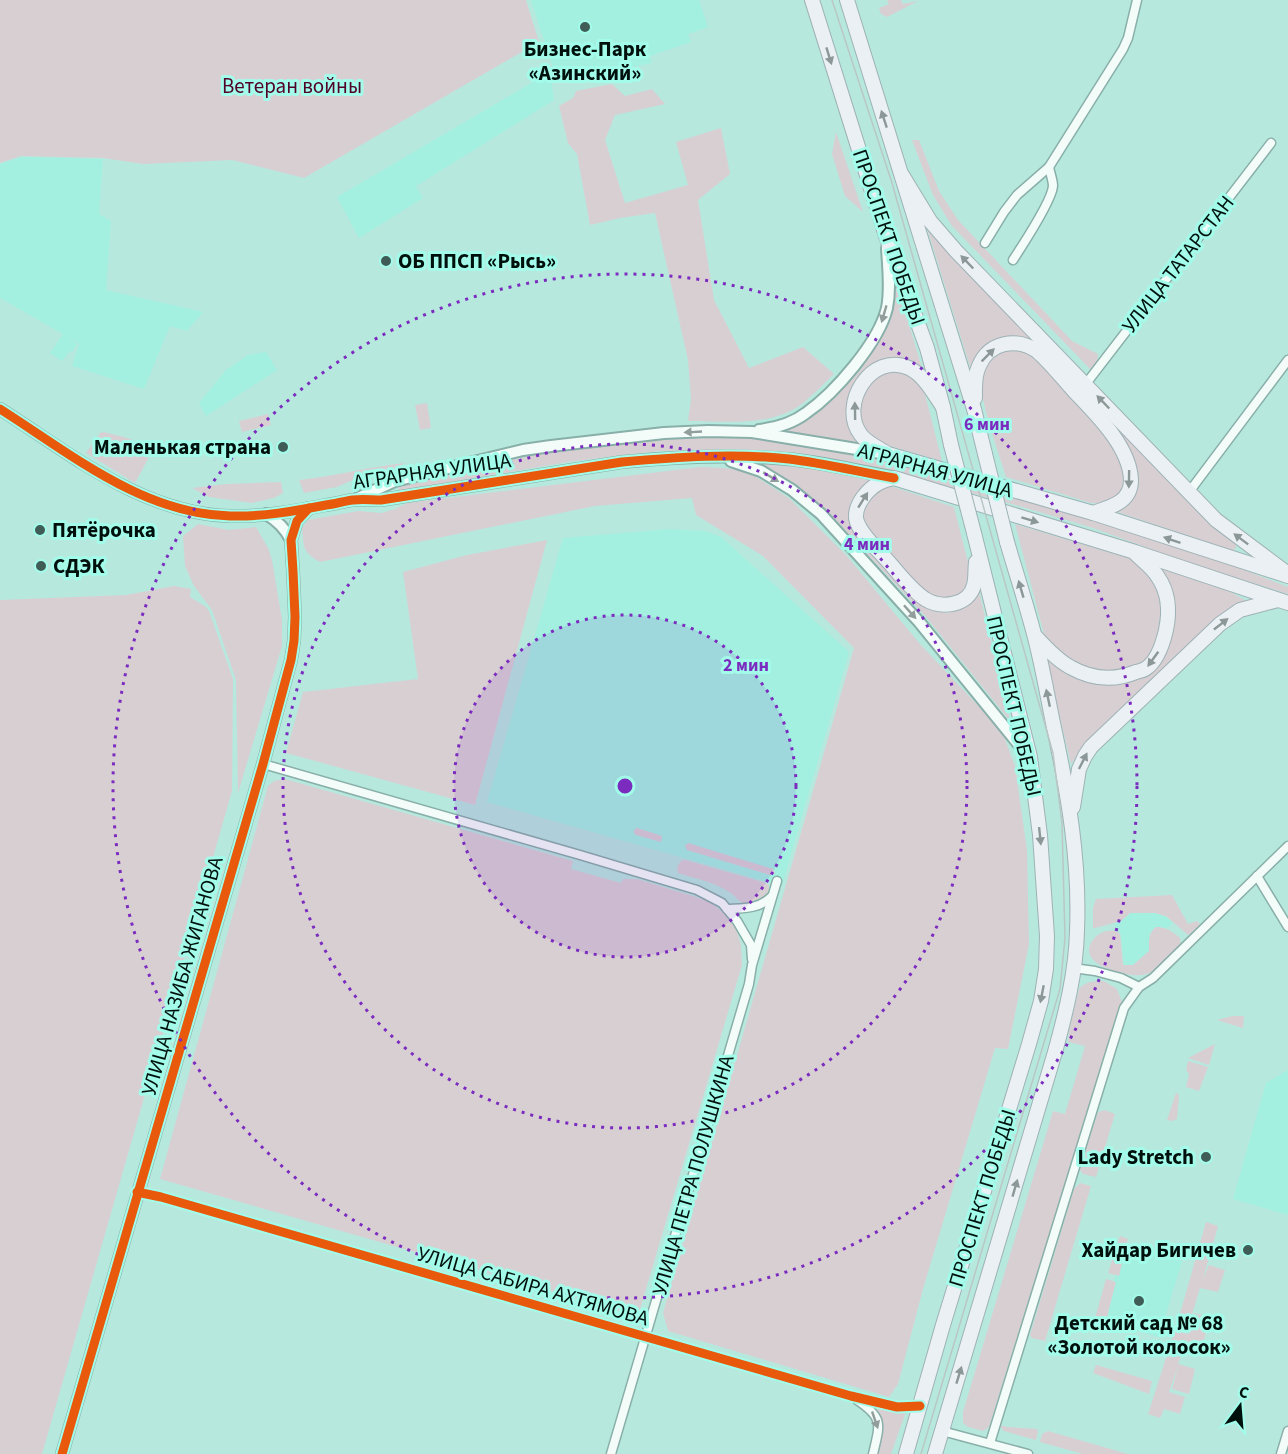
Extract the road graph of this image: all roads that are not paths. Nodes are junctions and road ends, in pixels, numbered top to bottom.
1 (812, 0) edge
2 (848, 0) edge
3 (1137, 0) edge
4 (1271, 143) dead end
5 (1049, 167) junction
6 (902, 175) junction
7 (886, 236) junction
8 (985, 243) dead end
9 (1013, 260) dead end
10 (1288, 360) edge
11 (1086, 385) junction
12 (943, 407) junction
13 (974, 409) junction
14 (0, 410) edge
15 (752, 432) junction
16 (888, 454) junction
17 (716, 457) junction
18 (894, 478) junction
19 (395, 481) junction
20 (1189, 492) junction
21 (399, 497) junction
22 (352, 500) junction
23 (309, 508) junction
24 (1093, 513) junction
25 (266, 514) junction
26 (975, 539) junction
27 (291, 540) junction
28 (1135, 552) junction
29 (1288, 575) edge
30 (1284, 602) edge
31 (1034, 636) junction
32 (1030, 758) junction
33 (262, 764) junction
34 (1072, 818) junction
35 (1288, 846) edge
36 (1257, 876) junction
37 (777, 881) dead end
38 (772, 896) junction
39 (727, 909) junction
40 (1288, 927) edge
41 (752, 965) junction
42 (1073, 968) junction
43 (1139, 987) junction
44 (137, 1192) junction
45 (646, 1337) junction
46 (851, 1396) junction
47 (920, 1406) junction
48 (942, 1431) junction
49 (1288, 1431) edge
50 (990, 1443) junction
51 (62, 1454) edge
52 (611, 1454) edge
53 (873, 1454) edge
54 (906, 1454) edge
55 (935, 1454) edge
56 (1028, 1454) edge
57 (1281, 1454) edge

1 -> 7 main road, ПРОСПЕКТ ПОБЕДЫ
6 -> 2 main road, ПРОСПЕКТ ПОБЕДЫ
3 - 5 street
4 - 11 street, УЛИЦА ТАТАРСТАН
5 - 8 street
5 - 9 street
11 -> 6 main road
6 - 13 main road, ПРОСПЕКТ ПОБЕДЫ
7 - 12 main road, ПРОСПЕКТ ПОБЕДЫ
7 -> 15 street
10 - 20 street
20 -> 11 main road
16 -> 12 main road
12 - 26 main road, ПРОСПЕКТ ПОБЕДЫ, bridge
13 -> 24 main road
31 -> 13 main road, ПРОСПЕКТ ПОБЕДЫ, bridge
14 - 25 street, АГРАРНАЯ УЛИЦА
15 - 16 street, АГРАРНАЯ УЛИЦА
15 -> 19 street, АГРАРНАЯ УЛИЦА
16 - 24 main road, АГРАРНАЯ УЛИЦА
17 - 18 street, АГРАРНАЯ УЛИЦА
17 - 21 street, АГРАРНАЯ УЛИЦА
17 -> 32 street
26 -> 18 main road
18 -> 28 main road, АГРАРНАЯ УЛИЦА
19 - 21 street, АГРАРНАЯ УЛИЦА
19 - 22 street, АГРАРНАЯ УЛИЦА
29 -> 20 main road
21 - 22 street, АГРАРНАЯ УЛИЦА
22 - 23 street, АГРАРНАЯ УЛИЦА
23 - 25 street, АГРАРНАЯ УЛИЦА
23 - 27 street
29 -> 24 main road, АГРАРНАЯ УЛИЦА
25 - 27 street
26 - 32 main road, ПРОСПЕКТ ПОБЕДЫ
27 - 33 street, УЛИЦА НАЗИБА ЖИГАНОВА
28 - 30 main road, АГРАРНАЯ УЛИЦА
28 -> 31 main road
34 -> 30 main road
34 -> 31 main road, ПРОСПЕКТ ПОБЕДЫ
32 -> 47 main road, ПРОСПЕКТ ПОБЕДЫ
33 - 39 street
33 - 44 street, УЛИЦА НАЗИБА ЖИГАНОВА
34 - 42 main road, ПРОСПЕКТ ПОБЕДЫ
35 - 36 street
36 - 40 street
36 - 43 street
37 - 38 street, УЛИЦА ПЕТРА ПОЛУШКИНА
38 - 39 street
38 - 41 street, УЛИЦА ПЕТРА ПОЛУШКИНА
39 - 41 street
41 - 45 street, УЛИЦА ПЕТРА ПОЛУШКИНА
42 - 43 street
48 -> 42 main road, ПРОСПЕКТ ПОБЕДЫ
43 - 50 street
44 - 45 street, УЛИЦА САБИРА АХТЯМОВА
44 - 51 street, УЛИЦА НАЗИБА ЖИГАНОВА
45 - 46 street, УЛИЦА САБИРА АХТЯМОВА
45 - 52 street, УЛИЦА ПЕТРА ПОЛУШКИНА
46 - 47 street, УЛИЦА САБИРА АХТЯМОВА
46 -> 53 street, УЛИЦА САБИРА АХТЯМОВА
47 - 54 main road, ПРОСПЕКТ ПОБЕДЫ
48 - 50 street
48 - 55 main road, ПРОСПЕКТ ПОБЕДЫ
49 - 57 street
50 - 56 street

